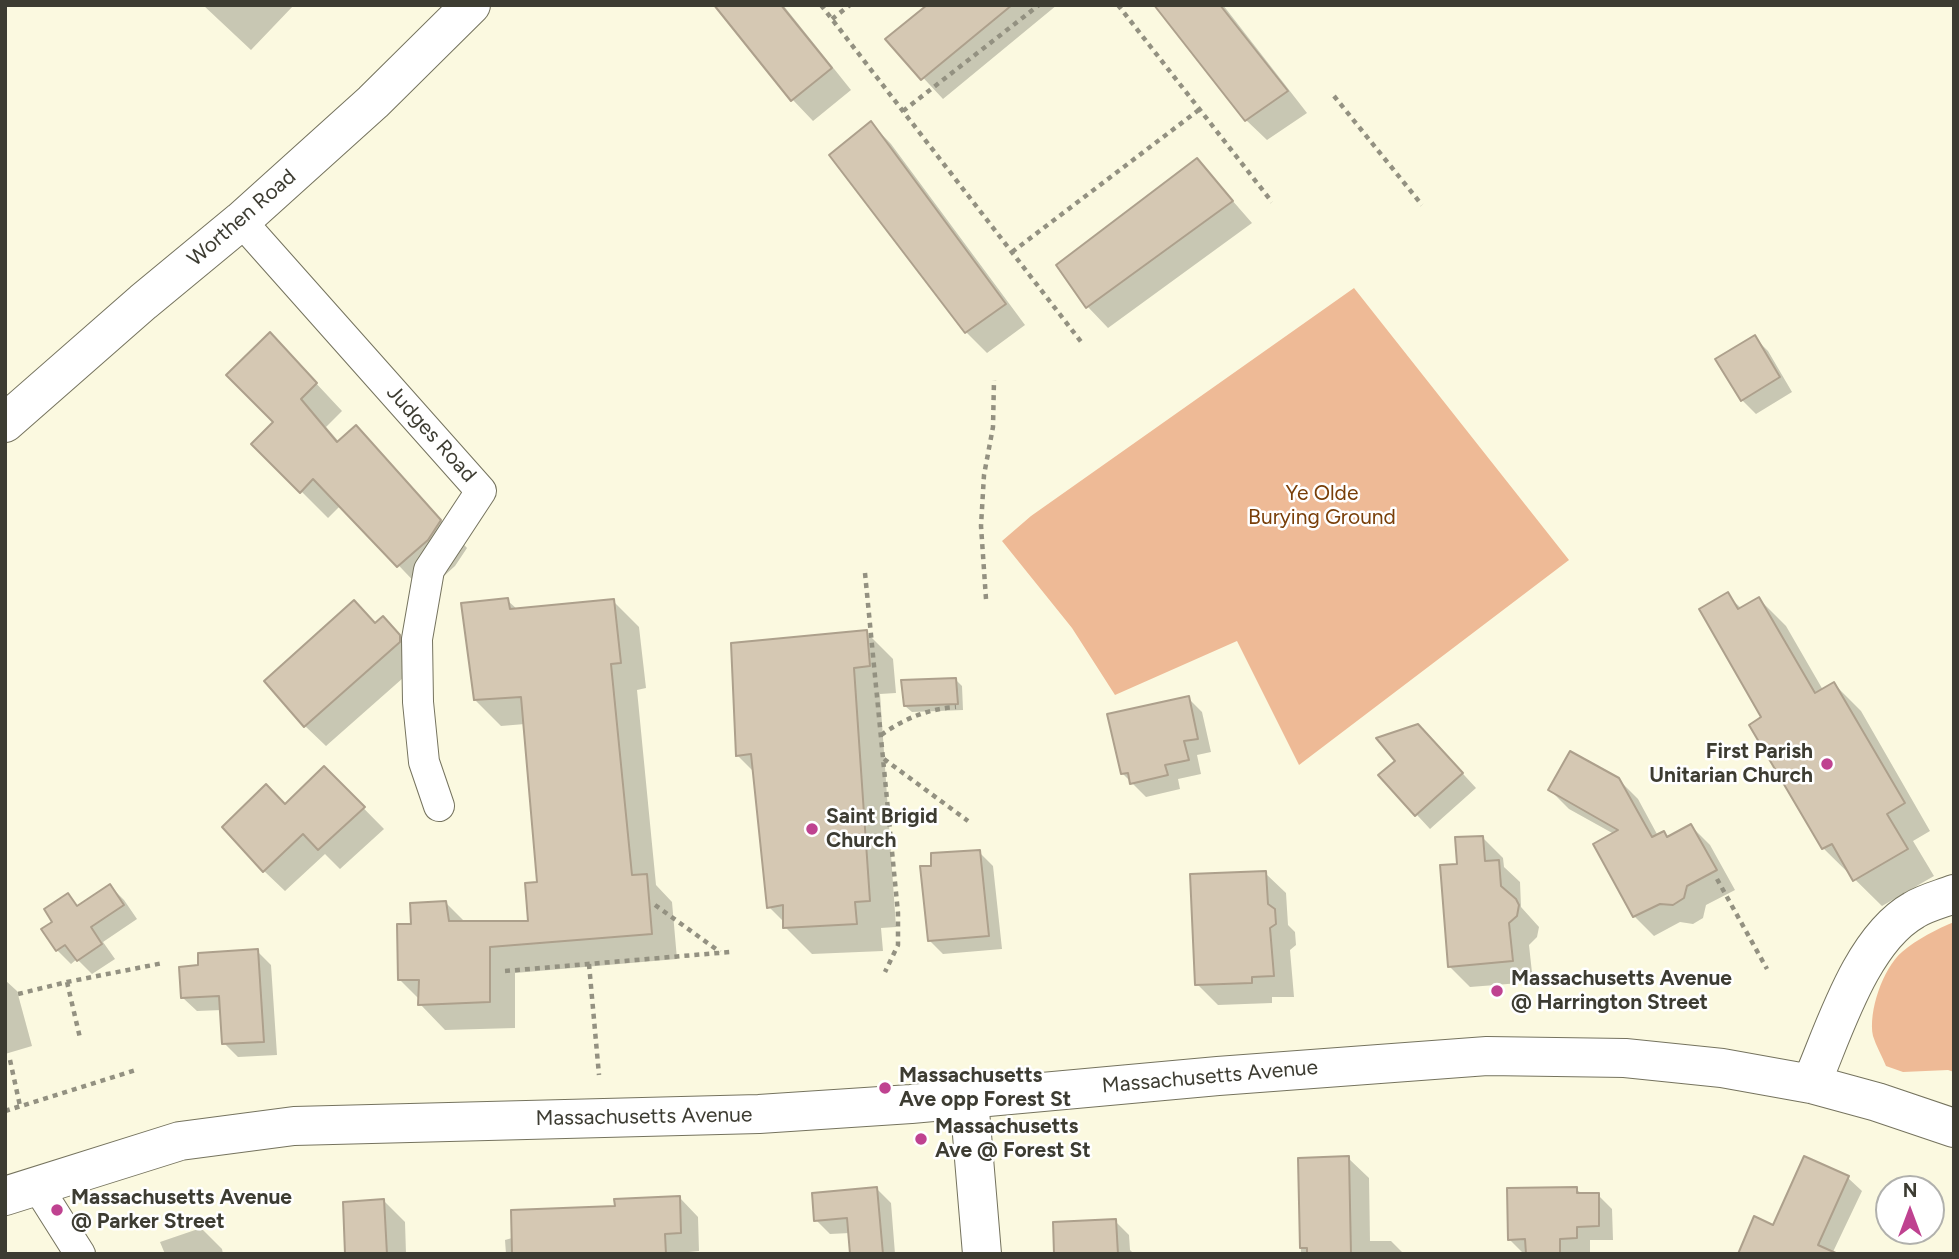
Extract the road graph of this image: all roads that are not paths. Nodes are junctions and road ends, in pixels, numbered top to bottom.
1 (471, 5) edge
2 (241, 221) junction
3 (5, 423) edge
4 (439, 806) dead end
5 (1954, 894) edge
6 (1811, 1084) junction
7 (969, 1099) junction
8 (1954, 1128) edge
9 (21, 1191) edge
10 (80, 1254) edge
11 (982, 1254) edge

1 - 2 main road, Worthen Road
2 - 3 main road, Worthen Road
2 - 4 street, Judges Road
5 - 6 main road
6 - 7 main road, Massachusetts Avenue
6 - 8 main road, Massachusetts Avenue
7 - 9 main road, Massachusetts Avenue
7 - 11 main road
9 - 10 street

